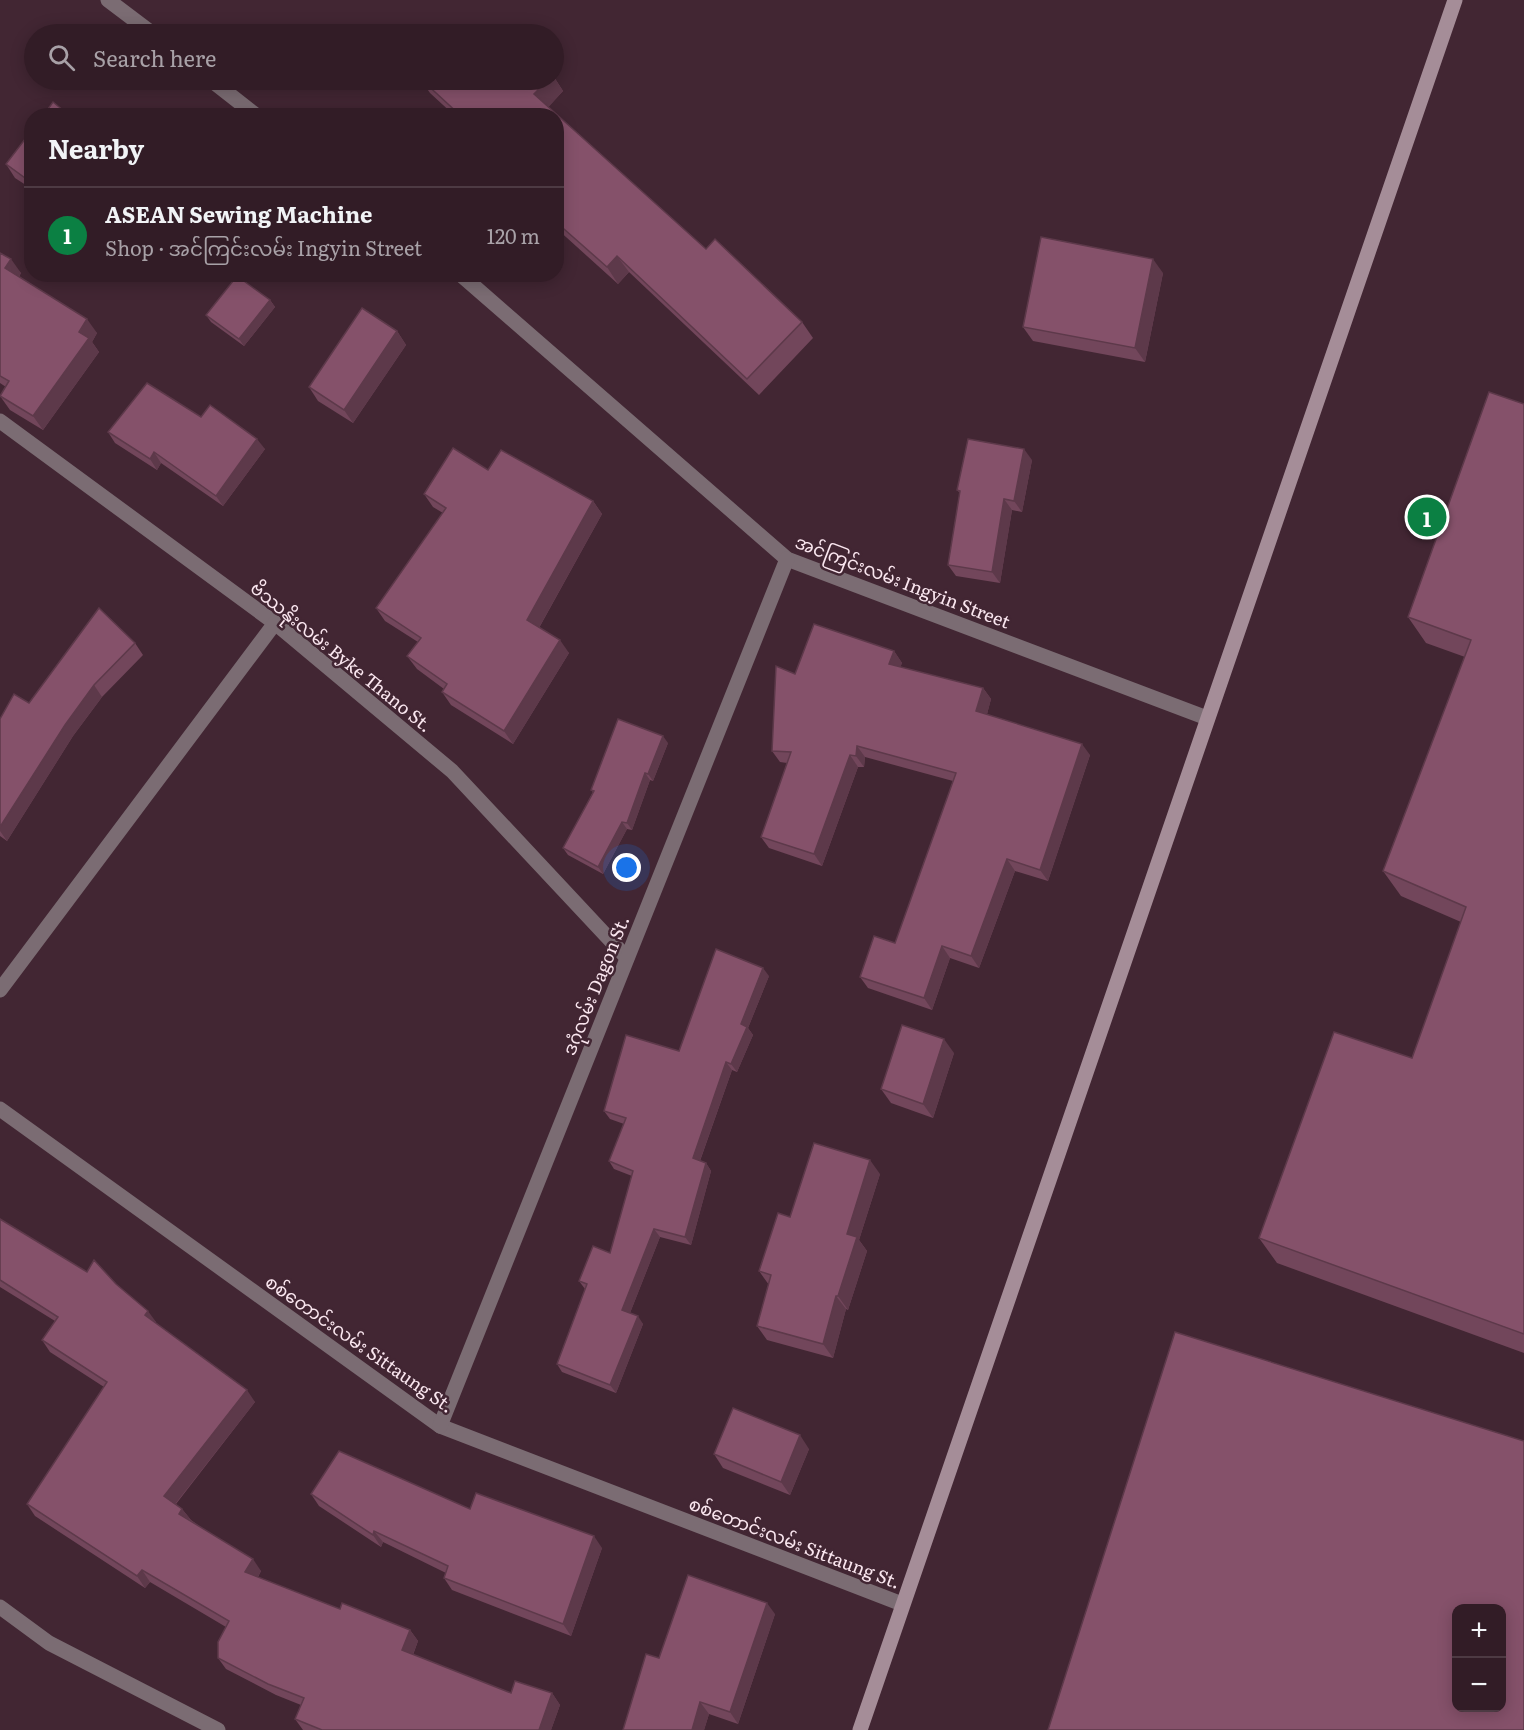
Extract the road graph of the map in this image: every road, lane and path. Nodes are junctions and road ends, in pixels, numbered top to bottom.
1 (108, 0) edge
2 (1455, 0) edge
3 (140, 24) edge
4 (224, 90) edge
5 (247, 108) edge
6 (469, 282) edge
7 (0, 421) edge
8 (787, 559) junction
9 (275, 623) junction
10 (1207, 718) junction
11 (627, 958) junction
12 (0, 990) edge
13 (0, 1109) edge
14 (440, 1426) junction
15 (902, 1604) junction
16 (0, 1607) edge
17 (218, 1730) edge
18 (860, 1730) edge

1 - 3 street
2 - 10 street
4 - 5 street
6 - 8 street, အင်ကြင်းလမ်း Ingyin Street
7 - 9 street, ဗိဿနိုးလမ်း Byke Thano St.
8 - 10 street, အင်ကြင်းလမ်း Ingyin Street
8 - 11 street, ဒဂုံလမ်း Dagon St.
9 - 11 street, ဗိဿနိုးလမ်း Byke Thano St.
9 - 12 street
10 - 15 street
11 - 14 street, ဒဂုံလမ်း Dagon St.
13 - 14 street, စစ်တောင်းလမ်း Sittaung St.
14 - 15 street, စစ်တောင်းလမ်း Sittaung St.
15 - 18 street
16 - 17 street

